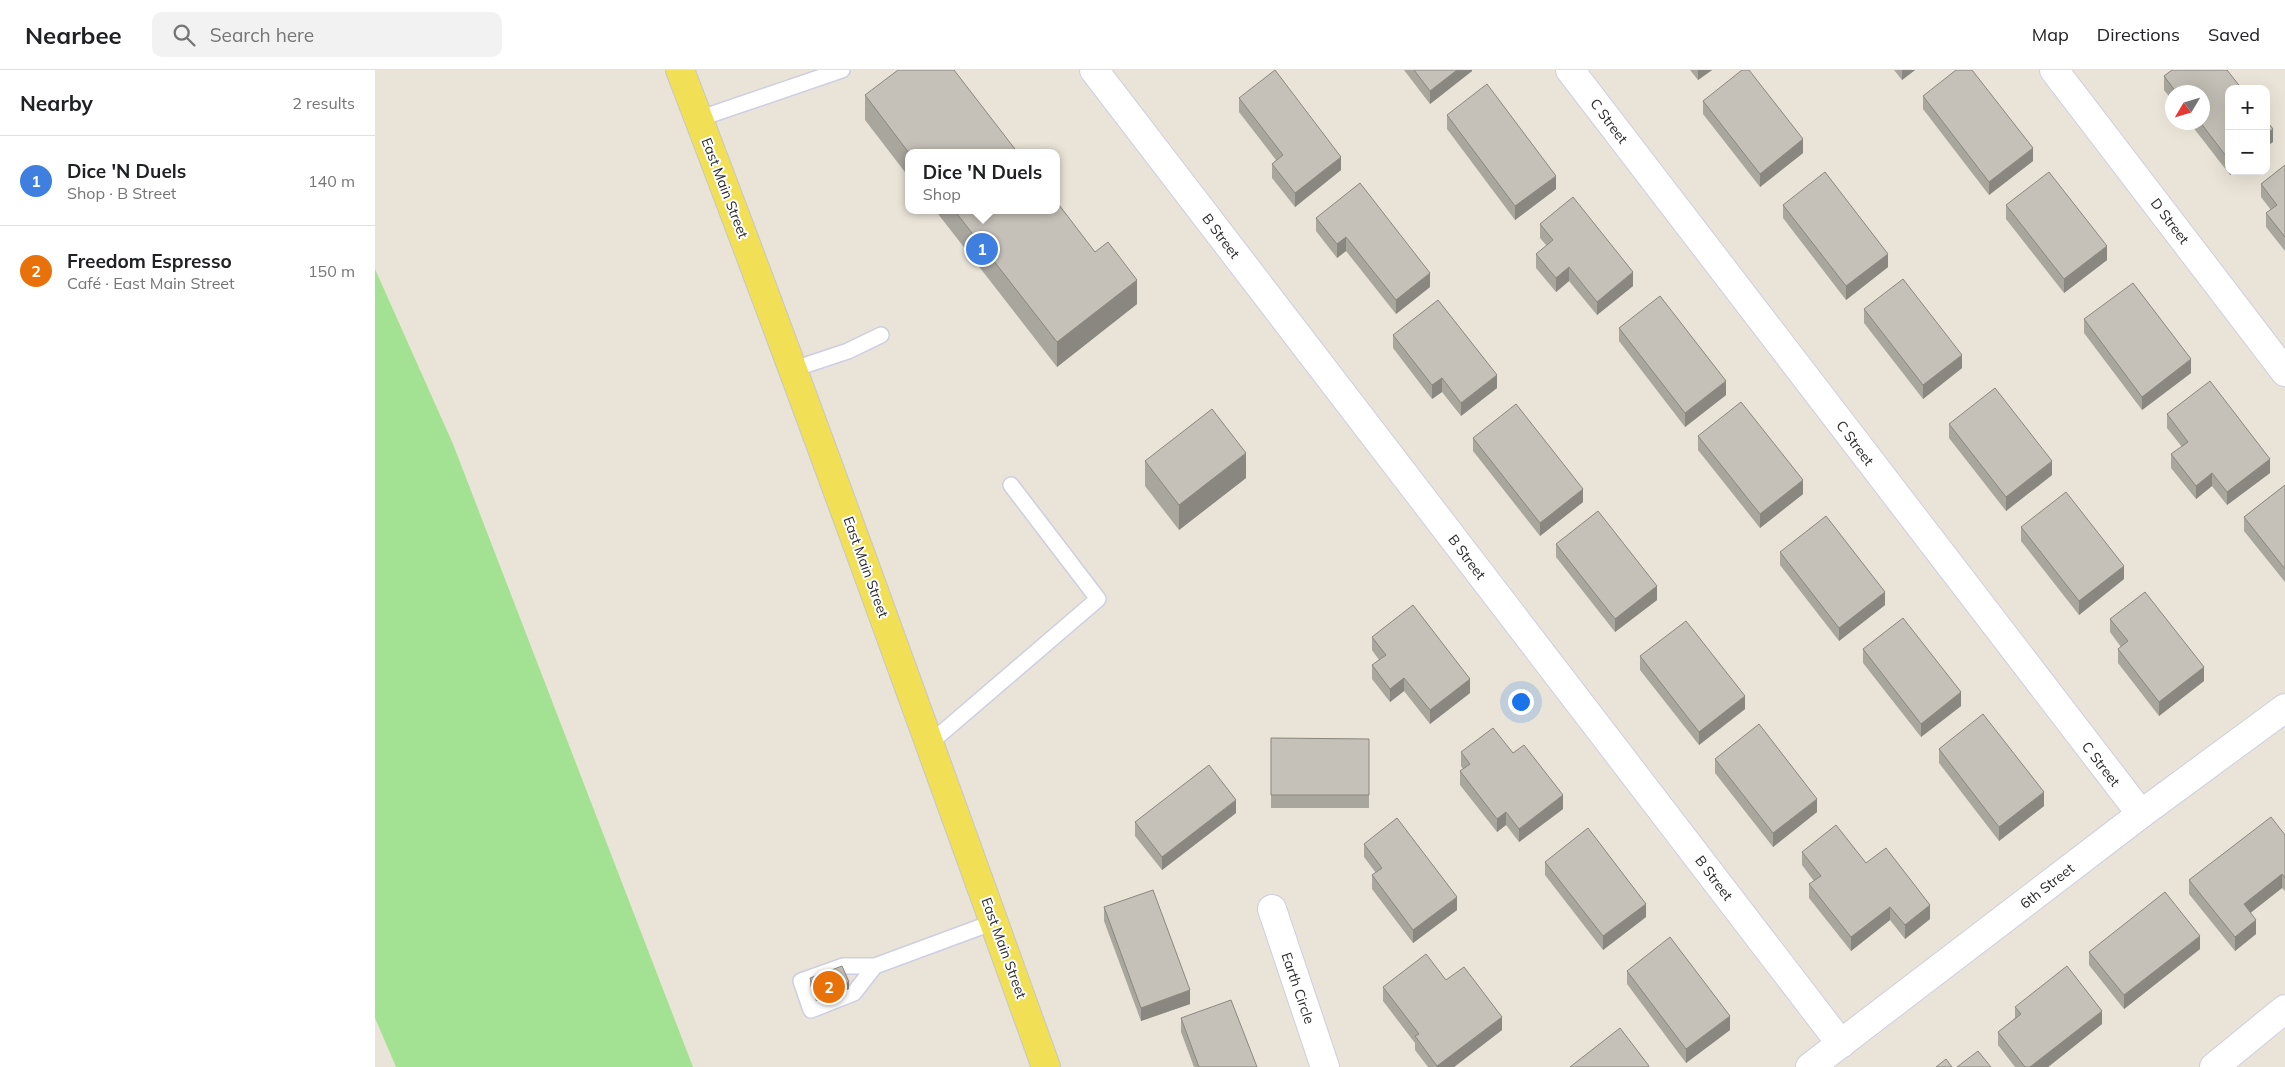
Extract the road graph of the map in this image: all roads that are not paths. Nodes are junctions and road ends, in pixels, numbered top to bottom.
1 (679, 70) edge
2 (841, 70) edge
3 (1094, 70) edge
4 (1570, 70) edge
5 (2054, 70) edge
6 (698, 119) junction
7 (881, 335) dead end
8 (794, 369) junction
9 (2285, 372) edge
10 (1011, 484) dead end
11 (2285, 708) edge
12 (930, 743) junction
13 (2141, 814) junction
14 (1272, 909) dead end
15 (994, 922) junction
16 (875, 966) dead end
17 (2285, 1009) edge
18 (1841, 1044) junction
19 (1046, 1067) edge
20 (1325, 1067) edge
21 (1810, 1067) edge
22 (2214, 1067) edge

1 - 6 main road, East Main Street
2 - 6 lane
3 - 18 street, B Street
4 - 13 street, C Street
5 - 9 street, D Street
6 - 8 main road, East Main Street
7 - 8 lane
8 - 12 main road, East Main Street
10 - 12 lane
11 - 13 street, 6th Street
12 - 15 main road, East Main Street
13 - 18 street, 6th Street
14 - 20 street, Earth Circle
15 - 16 lane
15 - 19 main road, East Main Street
17 - 22 street
18 - 21 street, 6th Street

